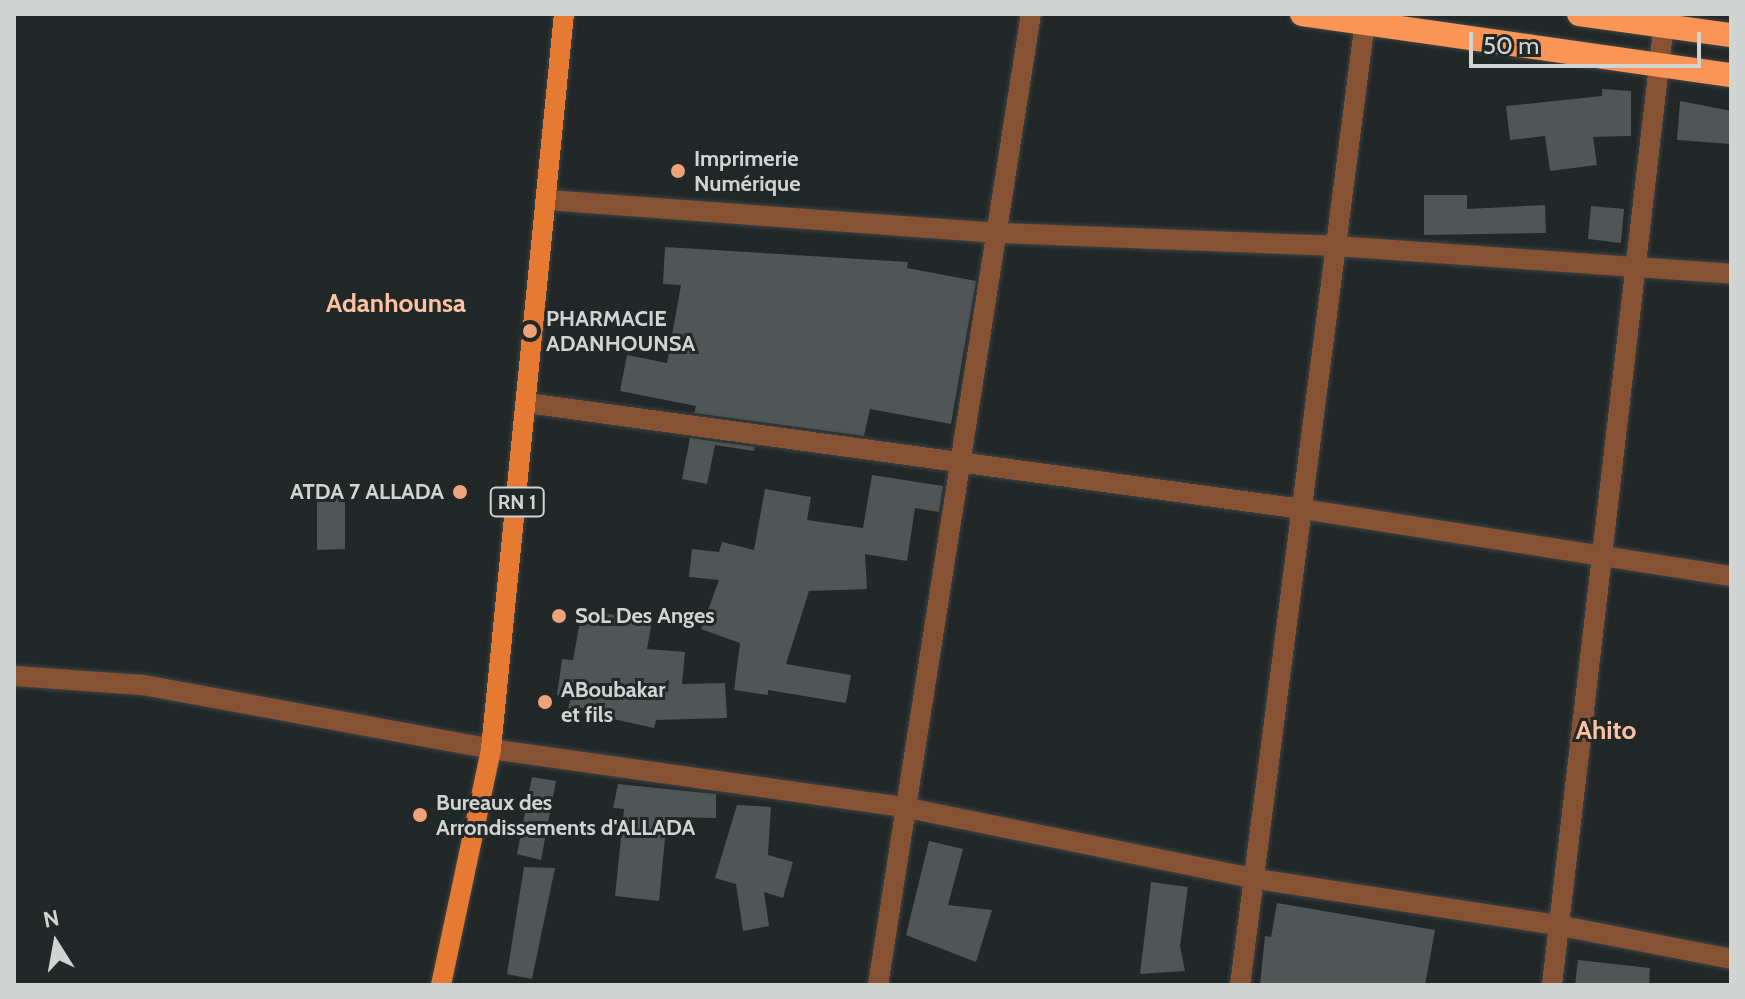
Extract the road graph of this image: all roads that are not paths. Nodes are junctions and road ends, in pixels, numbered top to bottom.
1 (564, 14) edge
2 (1031, 14) edge
3 (1302, 14) edge
4 (1579, 14) edge
5 (1366, 18) edge
6 (1665, 20) edge
7 (1731, 35) edge
8 (1660, 66) junction
9 (1731, 75) edge
10 (547, 200) junction
11 (998, 233) junction
12 (1335, 246) junction
13 (1634, 271) junction
14 (1731, 274) edge
15 (527, 403) junction
16 (963, 463) junction
17 (1302, 509) junction
18 (1604, 555) junction
19 (1731, 576) edge
20 (14, 676) edge
21 (491, 749) junction
22 (903, 807) junction
23 (1256, 879) junction
24 (1562, 926) junction
25 (1731, 959) edge
26 (441, 985) edge
27 (878, 985) edge
28 (1240, 985) edge
29 (1552, 985) edge

1 - 10 main road, RN 1
2 - 11 street
3 - 5 highway
4 - 6 highway
5 - 8 highway
5 - 12 street
6 - 7 highway
6 - 8 street
8 - 9 highway
8 - 13 street
10 - 11 street
10 - 15 main road, RN 1
11 - 12 street
11 - 16 street
12 - 13 street
12 - 17 street
13 - 14 street
13 - 18 street
15 - 16 street
15 - 21 main road, RN 1
16 - 17 street
16 - 22 street
17 - 18 street
17 - 23 street
18 - 19 street
18 - 24 street
20 - 21 street
21 - 22 street
21 - 26 main road, RN 1
22 - 23 street
22 - 27 street
23 - 24 street
23 - 28 street
24 - 25 street
24 - 29 street

